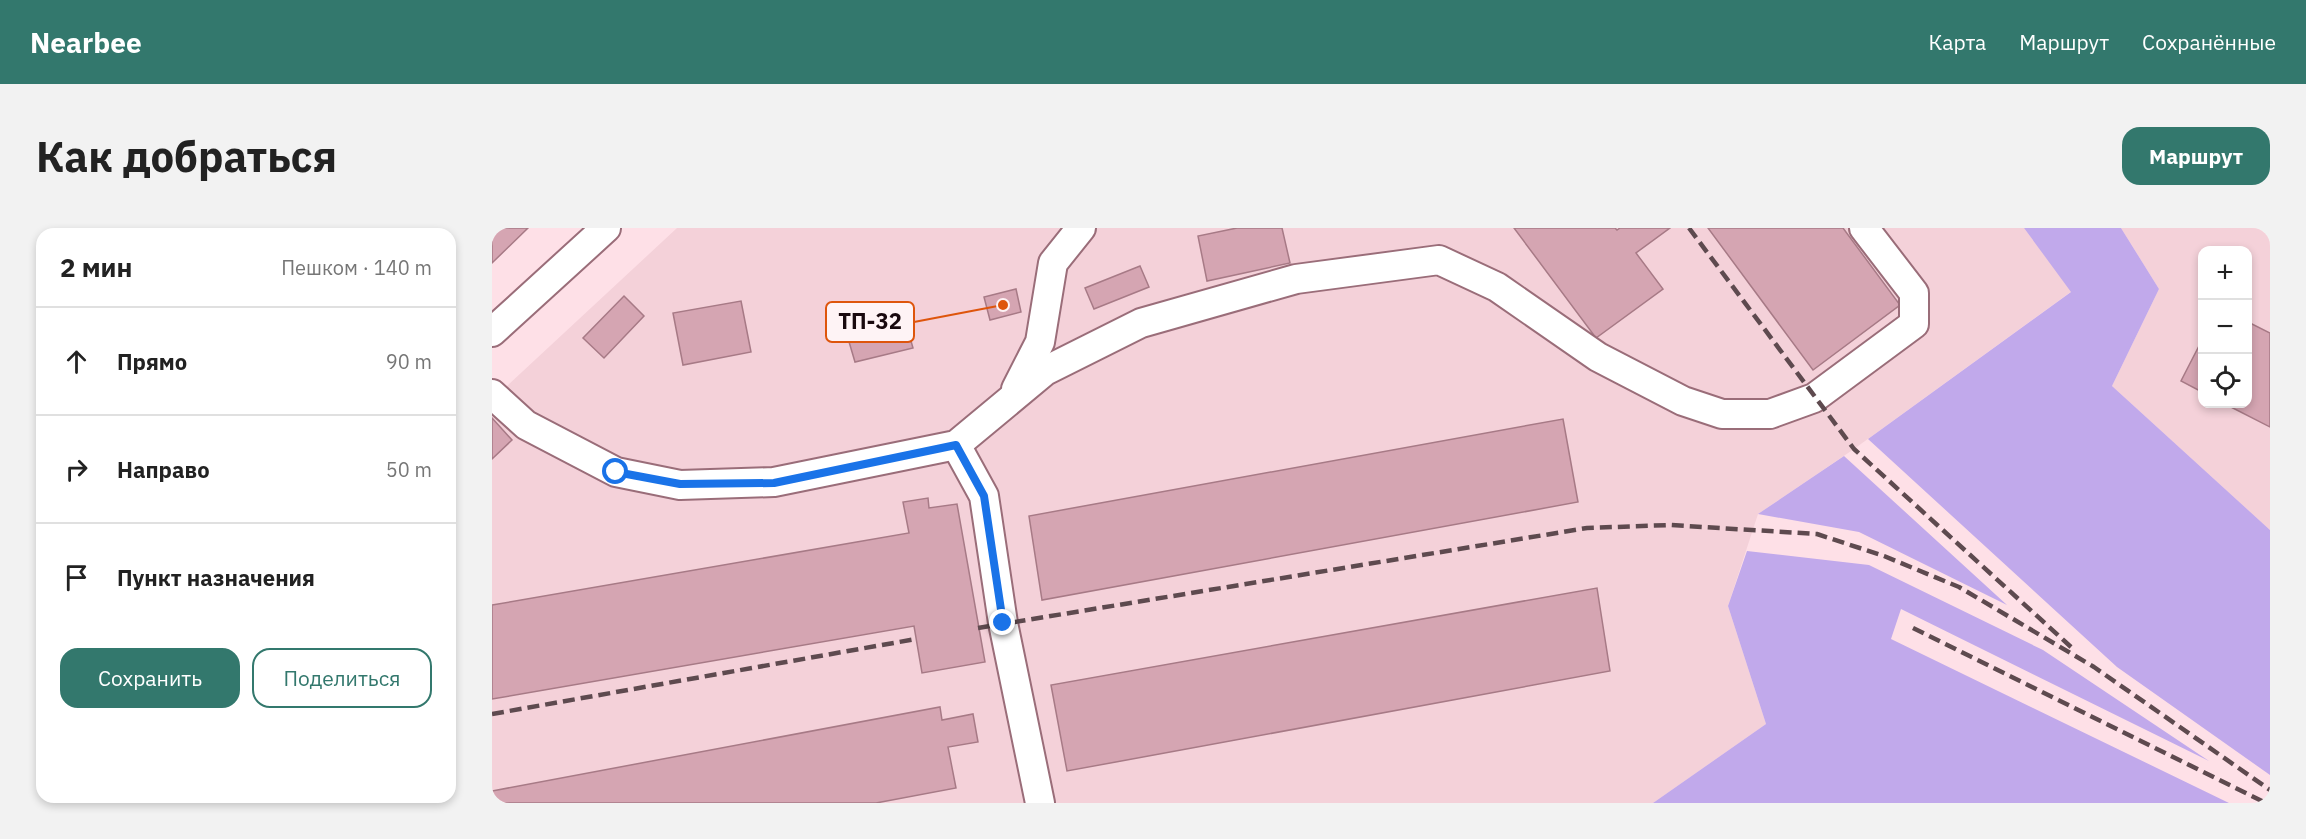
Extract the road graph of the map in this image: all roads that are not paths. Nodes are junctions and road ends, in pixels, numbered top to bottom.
1 (606, 228) edge
2 (1082, 228) edge
3 (1864, 228) edge
4 (492, 332) edge
5 (492, 394) edge
6 (1010, 401) junction
7 (956, 445) junction
8 (1040, 803) edge

1 - 4 street
2 - 6 street
3 - 6 street
5 - 7 street
6 - 7 street
7 - 8 street

